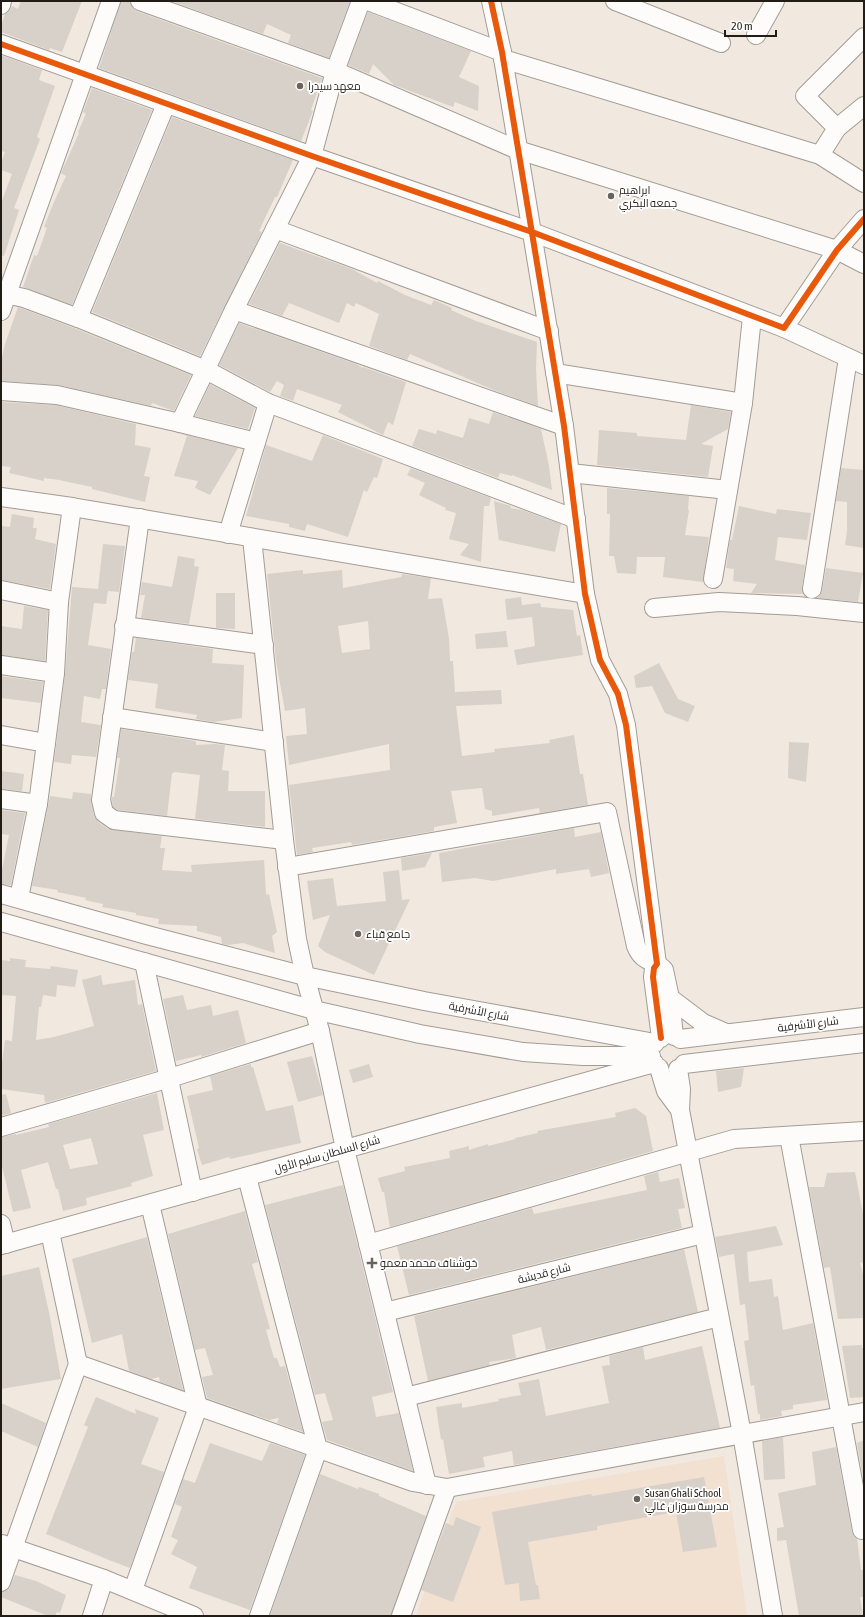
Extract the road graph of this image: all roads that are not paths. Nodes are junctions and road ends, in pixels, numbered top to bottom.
1 (2, 1) edge
2 (111, 1) edge
3 (140, 1) edge
4 (360, 1) edge
5 (368, 1) edge
6 (491, 1) edge
7 (615, 1) edge
8 (775, 1) edge
9 (1, 5) edge
10 (756, 35) dead end
11 (864, 37) edge
12 (721, 43) dead end
13 (1, 44) edge
14 (502, 56) junction
15 (335, 71) junction
16 (86, 75) junction
17 (166, 104) junction
18 (864, 106) edge
19 (837, 128) junction
20 (518, 150) junction
21 (820, 155) junction
22 (312, 156) junction
23 (864, 183) edge
24 (864, 219) edge
25 (275, 229) junction
26 (532, 232) junction
27 (837, 250) junction
28 (864, 264) edge
29 (3, 300) edge
30 (234, 310) junction
31 (752, 317) junction
32 (78, 318) junction
33 (784, 328) junction
34 (548, 331) junction
35 (848, 358) junction
36 (864, 365) edge
37 (206, 370) junction
38 (555, 373) junction
39 (1, 391) edge
40 (268, 403) junction
41 (743, 403) junction
42 (180, 423) junction
43 (564, 426) junction
44 (256, 442) junction
45 (570, 473) junction
46 (728, 490) junction
47 (1, 497) edge
48 (72, 507) junction
49 (140, 518) junction
50 (576, 519) junction
51 (228, 534) junction
52 (252, 538) junction
53 (713, 579) dead end
54 (812, 589) dead end
55 (1, 590) edge
56 (585, 594) junction
57 (59, 602) junction
58 (654, 608) dead end
59 (864, 613) edge
60 (124, 626) junction
61 (264, 645) junction
62 (1, 665) edge
63 (55, 673) junction
64 (112, 717) junction
65 (1, 735) edge
66 (274, 742) junction
67 (46, 743) junction
68 (1, 799) edge
69 (38, 804) junction
70 (284, 840) junction
71 (288, 867) junction
72 (1, 894) edge
73 (19, 898) junction
74 (1, 922) edge
75 (144, 962) junction
76 (657, 964) junction
77 (305, 976) junction
78 (670, 998) junction
79 (314, 1010) junction
80 (864, 1017) edge
81 (320, 1031) junction
82 (727, 1033) junction
83 (864, 1043) edge
84 (662, 1049) junction
85 (681, 1067) junction
86 (170, 1078) junction
87 (680, 1110) junction
88 (1, 1127) edge
89 (864, 1132) edge
90 (789, 1136) junction
91 (345, 1149) junction
92 (688, 1153) junction
93 (247, 1177) junction
94 (193, 1192) junction
95 (150, 1204) junction
96 (1, 1224) edge
97 (50, 1232) junction
98 (704, 1234) junction
99 (368, 1244) junction
100 (4, 1245) edge
101 (385, 1312) junction
102 (719, 1317) junction
103 (78, 1364) junction
104 (406, 1397) junction
105 (198, 1407) junction
106 (864, 1412) edge
107 (841, 1416) junction
108 (742, 1434) junction
109 (318, 1449) junction
110 (427, 1485) junction
111 (447, 1488) junction
112 (862, 1530) dead end
113 (7, 1545) edge
114 (104, 1579) junction
115 (1, 1582) edge
116 (134, 1590) junction
117 (188, 1615) edge
118 (92, 1616) edge
119 (259, 1616) edge
120 (401, 1616) edge
121 (773, 1616) edge

1 - 9 street
2 - 16 street
3 - 15 street
4 - 15 street
5 - 14 street
6 - 14 street
7 - 12 street
8 - 10 street
11 - 19 street
13 - 16 street
14 - 20 street
14 - 21 street
15 - 20 street
15 - 22 street
16 - 17 street
16 - 29 street
17 - 22 street
17 - 32 street
18 - 19 street
19 - 21 street
20 - 26 street
20 - 27 street
21 - 23 street
22 - 25 street
22 - 26 street
24 - 27 street
25 - 30 street
25 - 34 street
26 - 31 street
26 - 34 street
27 - 28 street
27 - 33 street
29 - 32 street
30 - 37 street
30 - 43 street
31 - 33 street
31 - 41 street
32 - 37 street
33 - 35 street
34 - 38 street
35 - 36 street
35 - 54 street
37 - 40 street
37 - 42 street
38 - 41 street
38 - 43 street
39 - 42 street
40 - 44 street
40 - 50 street
41 - 46 street
42 - 44 street
43 - 45 street
44 - 51 street
45 - 46 street
45 - 50 street
46 - 53 street
47 - 48 street
48 - 49 street
48 - 57 street
49 - 51 street
49 - 60 street
50 - 56 street
51 - 52 street
52 - 56 street
52 - 61 street
55 - 57 street
56 - 76 street
57 - 63 street
58 - 59 street
60 - 61 street
60 - 64 street
61 - 66 street
62 - 63 street
63 - 67 street
64 - 66 street
64 - 70 street
65 - 67 street
66 - 70 street
67 - 69 street
68 - 69 street
69 - 73 street
70 - 71 street
71 - 76 street
71 - 77 street
72 - 73 street, شارع الأشرفية
73 - 77 street, شارع الأشرفية
74 - 75 street, شارع الأشرفية
75 - 79 street, شارع الأشرفية
75 - 86 street
76 - 78 street
76 - 84 street
77 - 79 street
77 - 84 street, شارع الأشرفية
78 - 82 street
78 - 84 street
79 - 81 street
79 - 84 street, شارع الأشرفية
80 - 82 street, شارع الأشرفية
81 - 86 street
81 - 91 street
82 - 84 street, شارع الأشرفية
83 - 85 street
84 - 85 street
84 - 85 street
84 - 87 street
84 - 91 street, شارع السلطان سليم الأول
85 - 87 street
86 - 88 street
86 - 94 street
87 - 92 street
89 - 90 street
90 - 92 street
90 - 107 street
91 - 93 street, شارع السلطان سليم الأول
91 - 99 street
92 - 98 street
92 - 99 street
93 - 94 street, شارع السلطان سليم الأول
93 - 109 street
94 - 95 street, شارع السلطان سليم الأول
95 - 97 street, شارع السلطان سليم الأول
95 - 105 street
96 - 100 street
97 - 100 street, شارع السلطان سليم الأول
97 - 103 street
98 - 101 street, شارع قديشة
98 - 102 street
99 - 101 street
101 - 104 street
102 - 104 street
102 - 108 street
103 - 105 street
103 - 113 street
104 - 110 street
105 - 109 street
105 - 116 street
106 - 107 street
107 - 108 street
107 - 112 street
108 - 111 street
108 - 121 street
109 - 110 street
109 - 119 street
110 - 111 street
111 - 120 street
113 - 114 street
113 - 115 street
114 - 116 street
114 - 118 street
116 - 117 street

